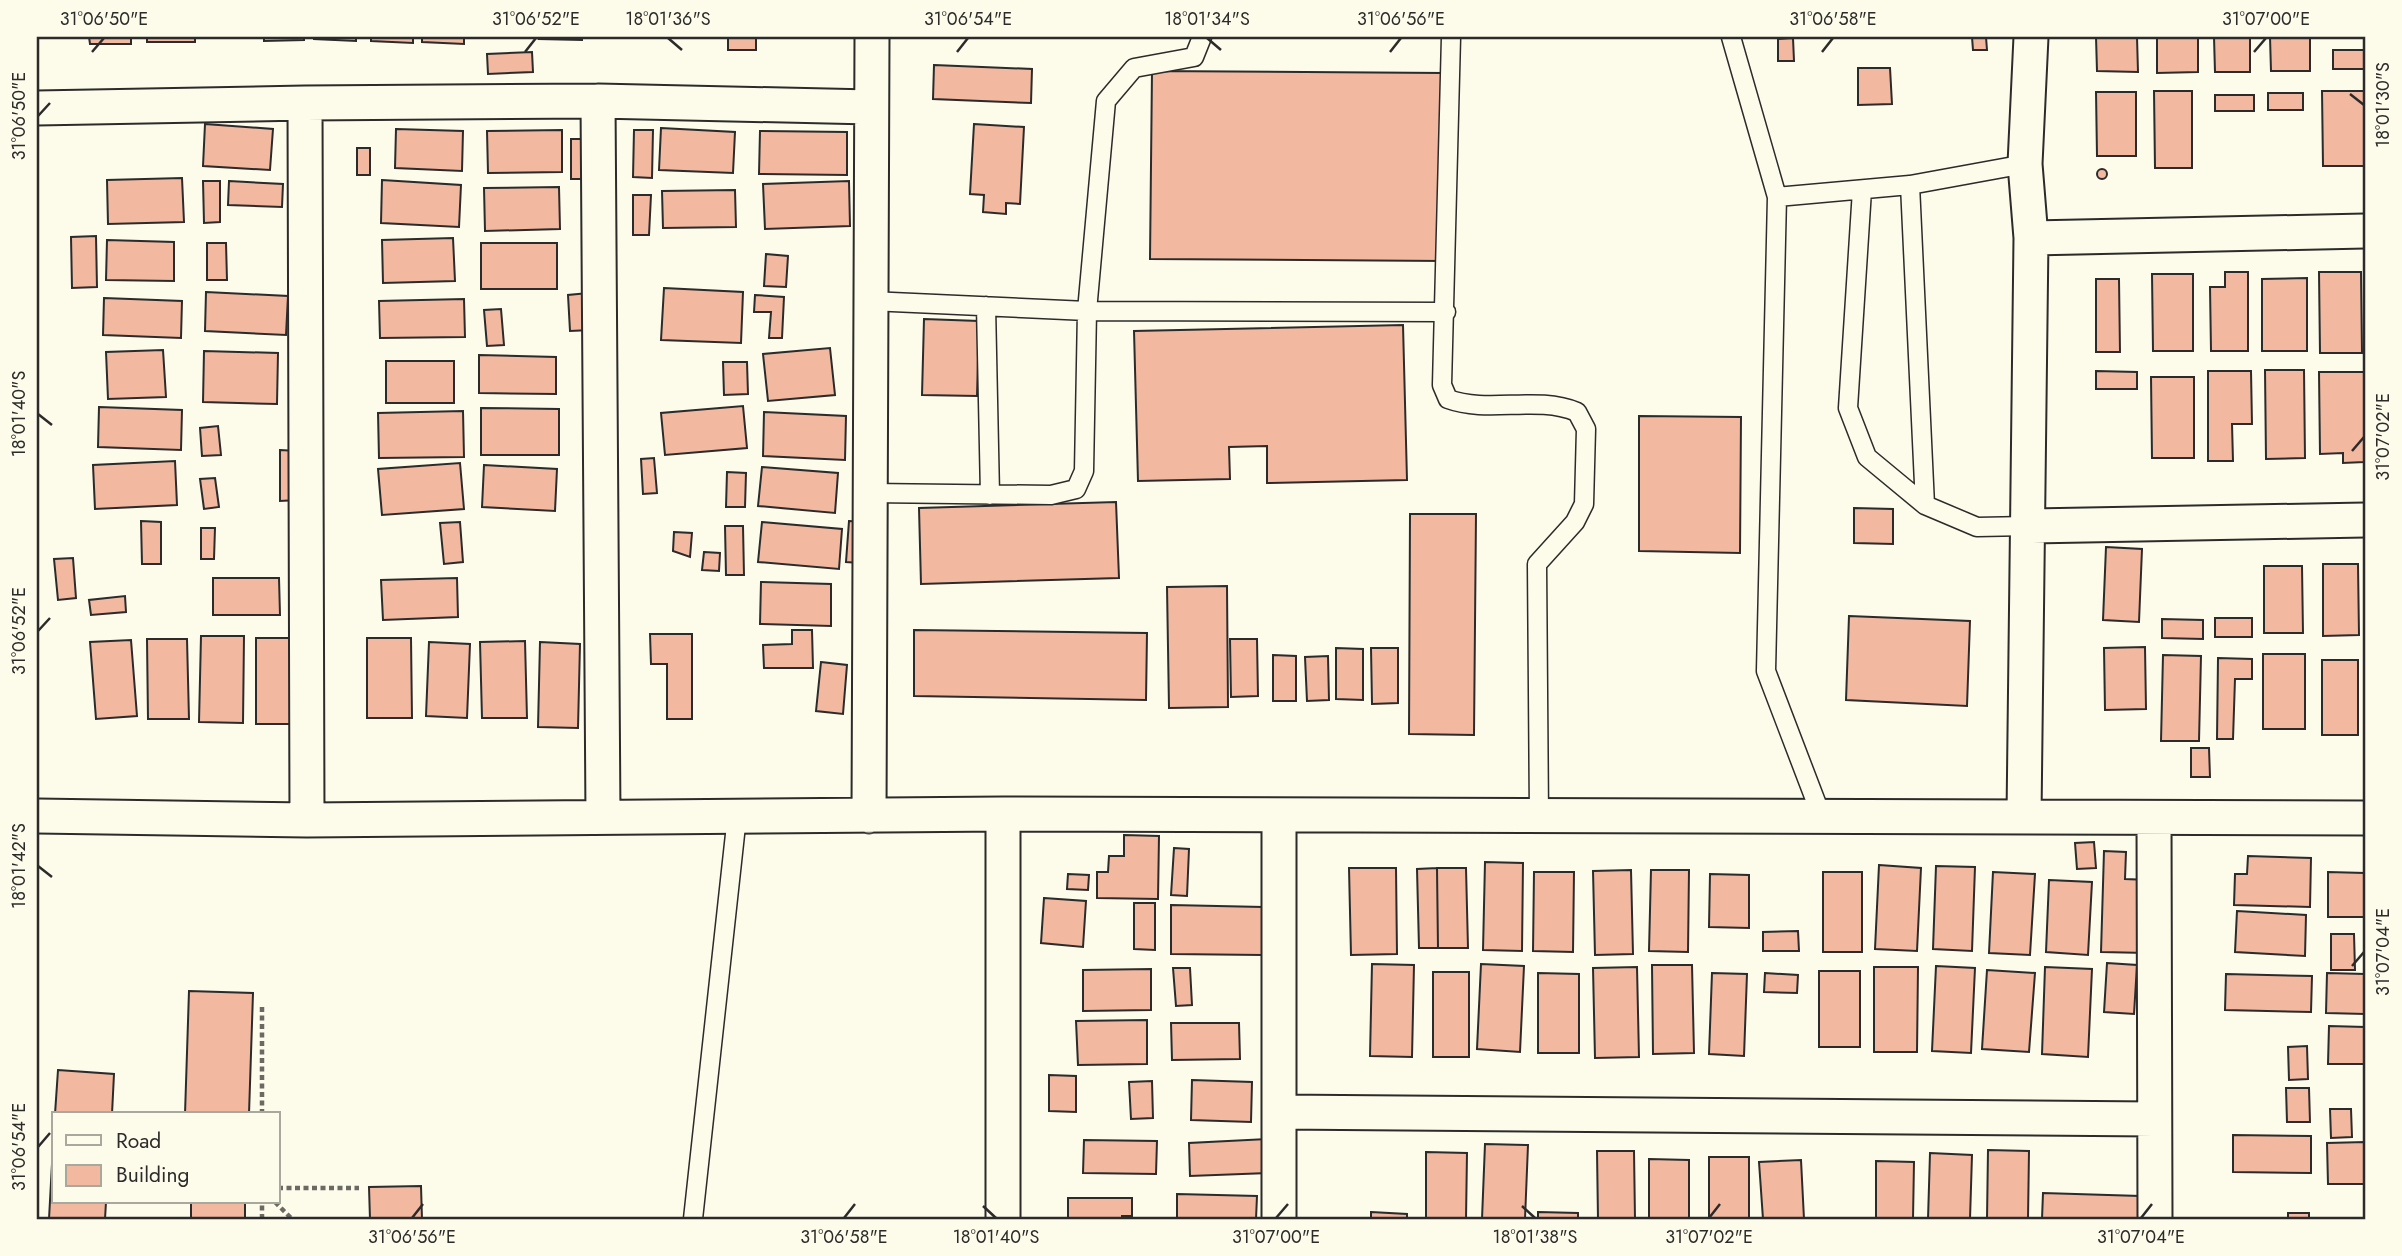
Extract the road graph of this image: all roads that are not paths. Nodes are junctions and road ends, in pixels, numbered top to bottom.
1 (872, 37) edge
2 (1202, 37) edge
3 (1451, 37) edge
4 (1731, 37) edge
5 (2031, 37) edge
6 (598, 101) junction
7 (305, 103) junction
8 (871, 107) junction
9 (37, 108) edge
10 (2025, 164) junction
11 (1910, 185) junction
12 (1862, 190) junction
13 (1777, 197) junction
14 (2365, 231) edge
15 (2031, 238) junction
16 (870, 301) junction
17 (986, 306) junction
18 (1087, 311) junction
19 (1446, 312) junction
20 (870, 493) junction
21 (990, 495) junction
22 (1925, 505) junction
23 (2365, 520) edge
24 (2028, 526) junction
25 (1003, 814) junction
26 (1279, 815) junction
27 (37, 816) edge
28 (737, 816) junction
29 (869, 816) junction
30 (1821, 816) junction
31 (2024, 816) junction
32 (603, 817) junction
33 (1539, 817) junction
34 (2365, 818) edge
35 (2154, 819) junction
36 (307, 820) junction
37 (1280, 1112) junction
38 (2154, 1119) junction
39 (693, 1219) edge
40 (1003, 1219) edge
41 (1279, 1219) edge
42 (2155, 1219) edge

1 - 8 street
2 - 18 lane
3 - 19 lane
4 - 13 lane
5 - 10 street
6 - 7 street
6 - 8 street
6 - 32 street
7 - 9 street
7 - 36 street
8 - 16 street
10 - 11 lane
10 - 15 street
11 - 12 lane
11 - 22 lane
12 - 13 lane
12 - 22 lane
13 - 30 lane
14 - 15 street
15 - 24 street
16 - 17 lane
16 - 20 street
17 - 18 lane
17 - 21 lane
18 - 19 lane
18 - 21 lane
19 - 33 lane
20 - 21 lane
20 - 29 street
22 - 24 lane
23 - 24 street
24 - 31 street
25 - 26 street
25 - 29 street
25 - 40 street
26 - 33 street
26 - 37 street
27 - 36 street
28 - 29 street
28 - 32 street
28 - 39 lane
30 - 31 street
30 - 33 street
31 - 35 street
32 - 36 street
34 - 35 street
35 - 38 street
37 - 38 street
37 - 41 street
38 - 42 street

